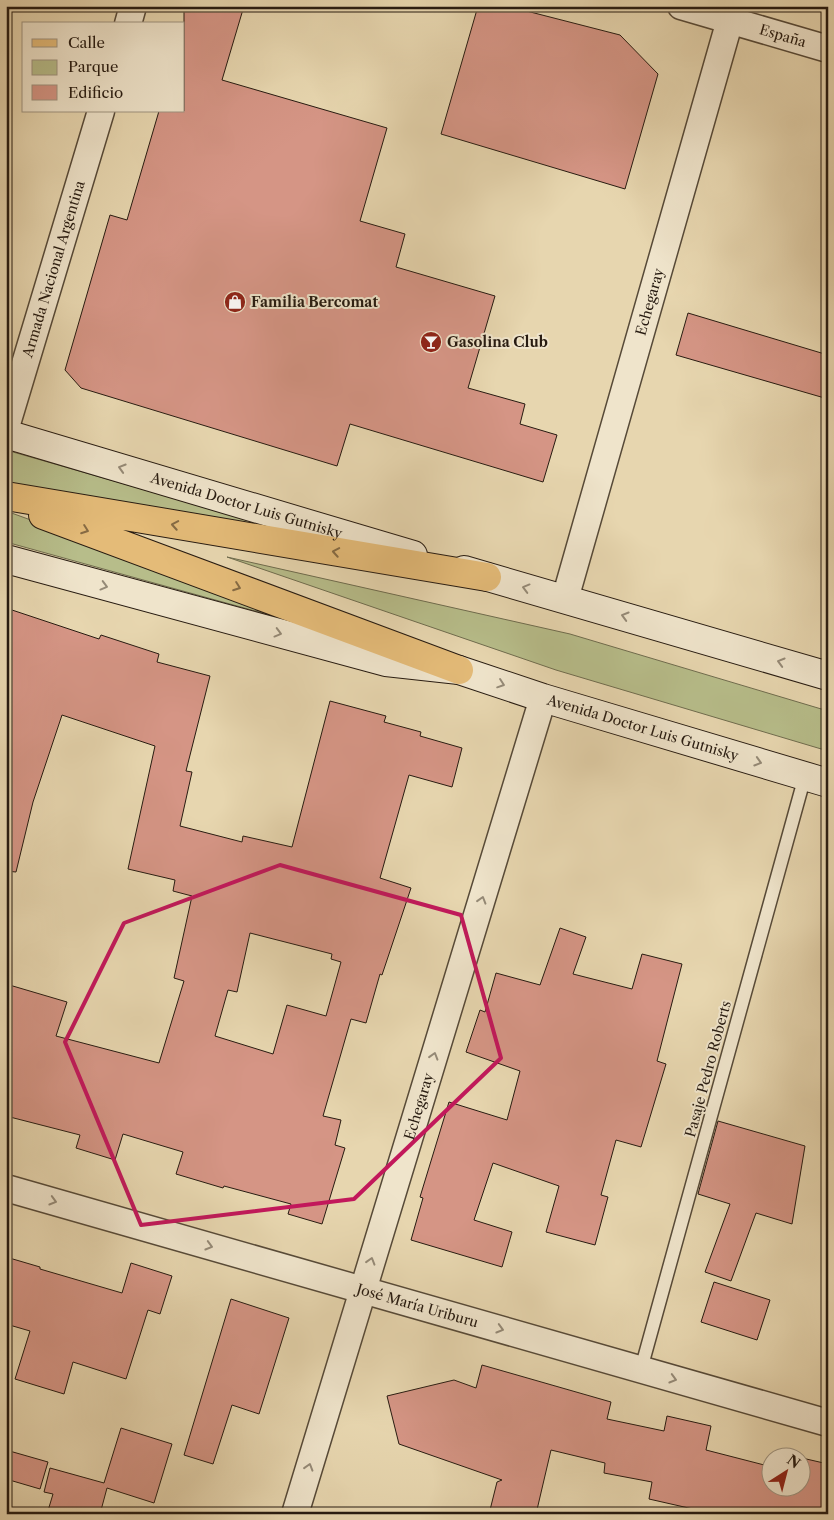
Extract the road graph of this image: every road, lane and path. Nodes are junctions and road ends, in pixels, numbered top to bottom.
1 (133, 6) edge
2 (681, 6) edge
3 (732, 13) edge
4 (129, 22) edge
5 (828, 49) edge
6 (102, 112) edge
7 (6, 427) edge
8 (6, 434) edge
9 (6, 496) edge
10 (6, 501) edge
11 (6, 559) edge
12 (487, 577) junction
13 (565, 599) junction
14 (459, 670) junction
15 (828, 676) edge
16 (543, 698) junction
17 (816, 780) edge
18 (6, 1188) edge
19 (363, 1290) junction
20 (641, 1369) junction
21 (828, 1423) edge
22 (294, 1514) edge

1 - 4 street
2 - 3 street, España
3 - 5 street, España
3 - 13 street, Echegaray
6 - 7 street, Armada Nacional Argentina
12 -> 8 main road, Avenida Doctor Luis Gutnisky
12 -> 9 main road, Avenida Doctor Luis Gutnisky
10 -> 14 main road, Avenida Doctor Luis Gutnisky
11 -> 14 main road, Avenida Doctor Luis Gutnisky
13 -> 12 main road, Avenida Doctor Luis Gutnisky
15 -> 13 main road, Avenida Doctor Luis Gutnisky
14 -> 16 main road, Avenida Doctor Luis Gutnisky
16 -> 17 main road, Avenida Doctor Luis Gutnisky
19 -> 16 street, Echegaray
17 - 20 lane, Pasaje Pedro Roberts
18 -> 19 street, José María Uriburu
19 -> 20 street, José María Uriburu
22 -> 19 street, Echegaray
20 -> 21 street, José María Uriburu

